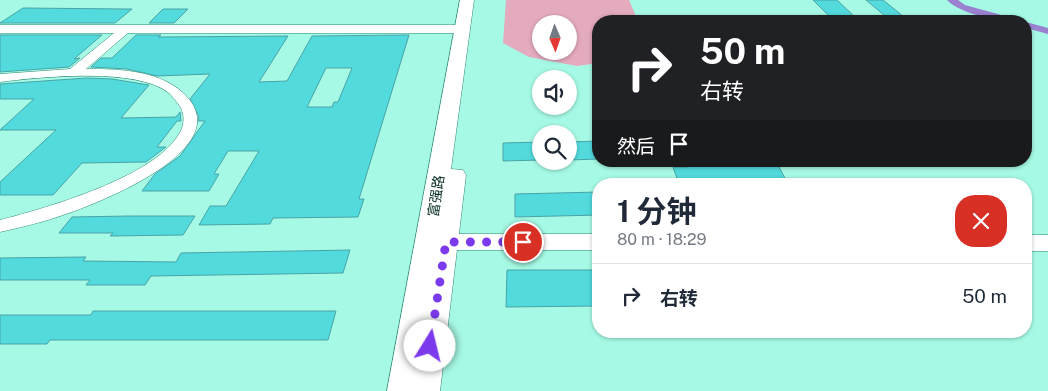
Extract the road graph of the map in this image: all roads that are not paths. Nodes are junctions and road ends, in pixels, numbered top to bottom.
1 (467, 0) edge
2 (477, 0) edge
3 (0, 29) edge
4 (125, 29) junction
5 (463, 29) junction
6 (74, 72) junction
7 (0, 78) edge
8 (0, 226) edge
9 (437, 242) junction
10 (592, 242) edge
11 (1032, 243) edge
12 (1048, 243) edge
13 (403, 391) edge
14 (424, 391) edge

1 - 5 main road, 富强路
2 - 9 main road, 富强路
3 - 4 street
4 - 5 street
4 - 6 street
5 - 9 main road, 富强路
6 - 7 street
6 - 8 street
9 - 10 street
9 - 13 main road, 富强路
9 - 14 main road, 富强路
11 - 12 street

